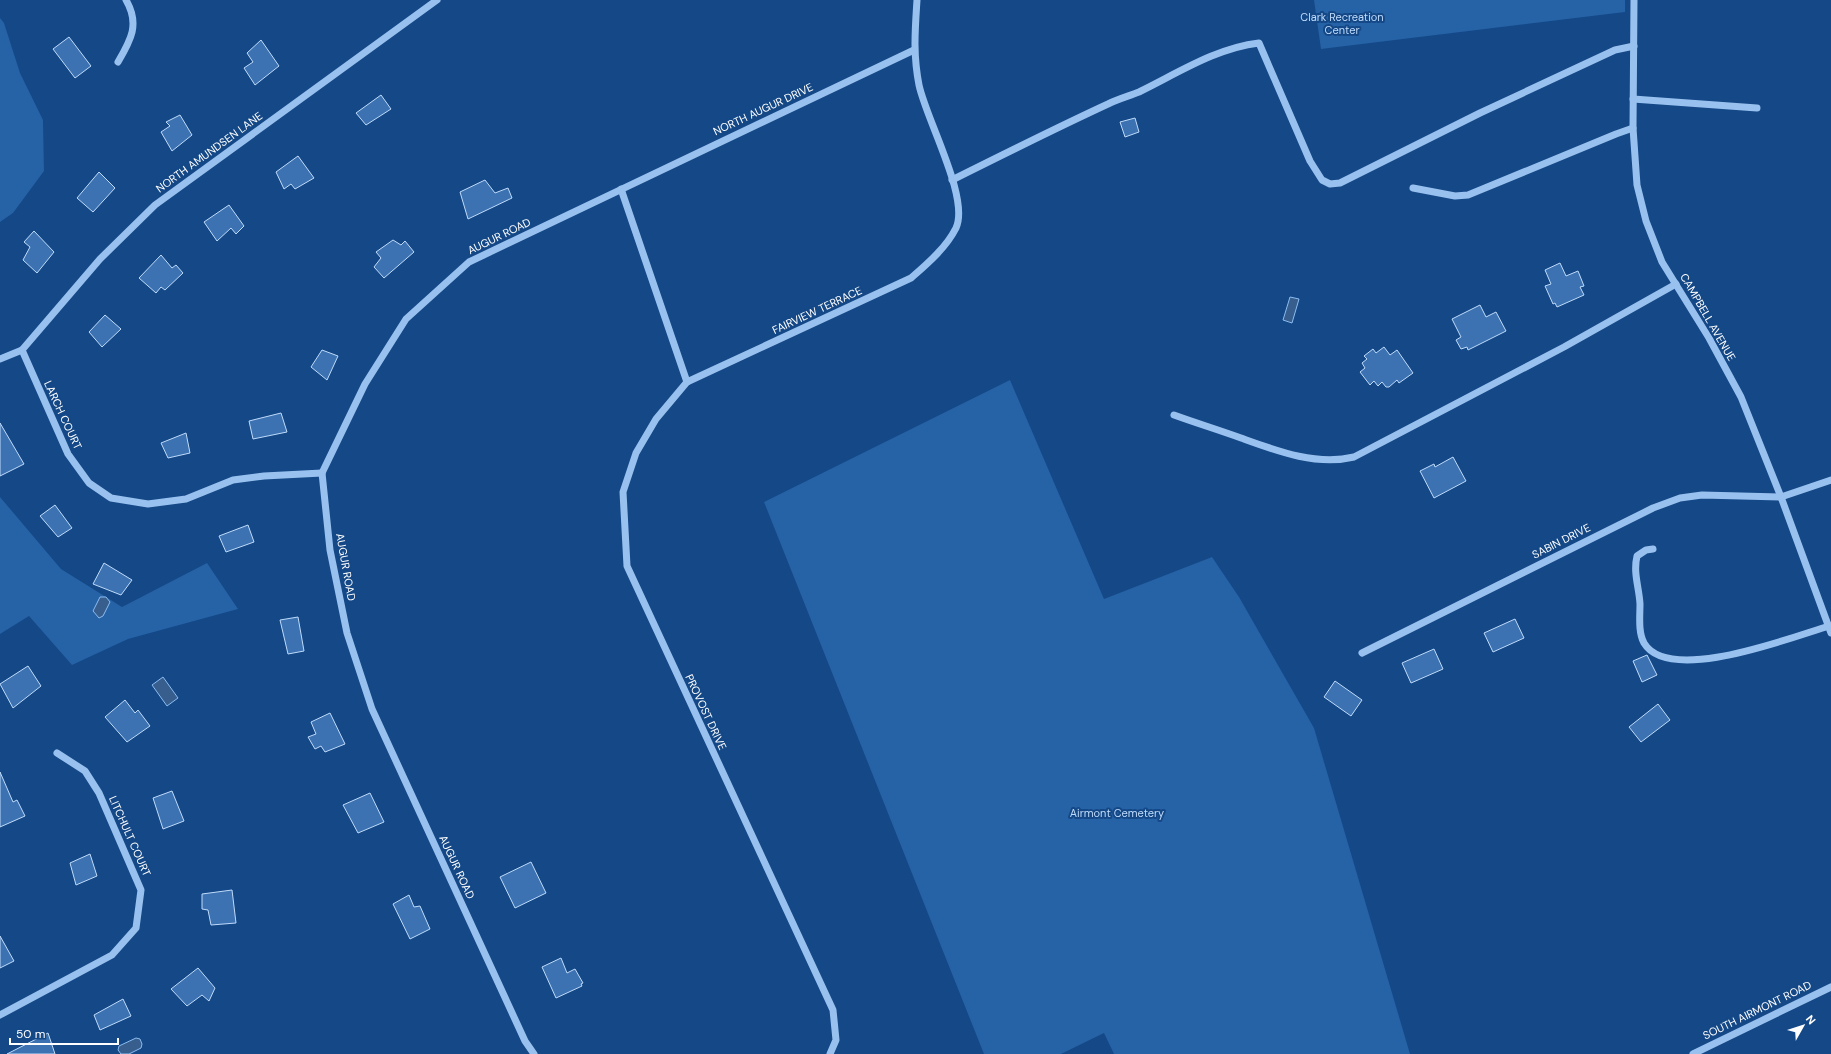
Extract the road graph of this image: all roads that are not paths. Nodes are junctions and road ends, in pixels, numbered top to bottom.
1 (126, 0) edge
2 (437, 0) edge
3 (917, 0) edge
4 (1634, 0) edge
5 (1634, 46) junction
6 (914, 50) junction
7 (118, 62) dead end
8 (1633, 99) junction
9 (1757, 108) dead end
10 (1633, 128) junction
11 (952, 180) junction
12 (1413, 188) dead end
13 (621, 189) junction
14 (1676, 284) junction
15 (22, 350) junction
16 (0, 359) edge
17 (687, 382) junction
18 (1174, 415) dead end
19 (322, 473) junction
20 (1831, 480) edge
21 (1781, 497) junction
22 (1653, 549) dead end
23 (1830, 629) edge
24 (1362, 653) dead end
25 (57, 753) dead end
26 (1831, 987) edge
27 (0, 1015) edge
28 (534, 1054) edge
29 (830, 1054) edge
30 (1693, 1054) edge

1 - 7 street
2 - 15 street, NORTH AMUNDSEN LANE
3 - 6 street, FAIRVIEW TERRACE
4 - 5 street, CAMPBELL AVENUE
5 - 8 street, CAMPBELL AVENUE
5 - 11 street
6 - 11 street, FAIRVIEW TERRACE
6 - 13 street, NORTH AUGUR DRIVE
8 - 9 street
8 - 10 street, CAMPBELL AVENUE
10 - 12 street
10 - 14 street, CAMPBELL AVENUE
11 - 17 street, FAIRVIEW TERRACE
13 - 17 street
13 - 19 street, AUGUR ROAD
14 - 18 street
14 - 21 street, CAMPBELL AVENUE
15 - 16 street
15 - 19 street, LARCH COURT
17 - 29 street, PROVOST DRIVE
19 - 28 street, AUGUR ROAD
20 - 21 street
21 - 23 street, CAMPBELL AVENUE
21 - 24 street, SABIN DRIVE
22 - 23 street
25 - 27 street, LITCHULT COURT
26 - 30 street, SOUTH AIRMONT ROAD

